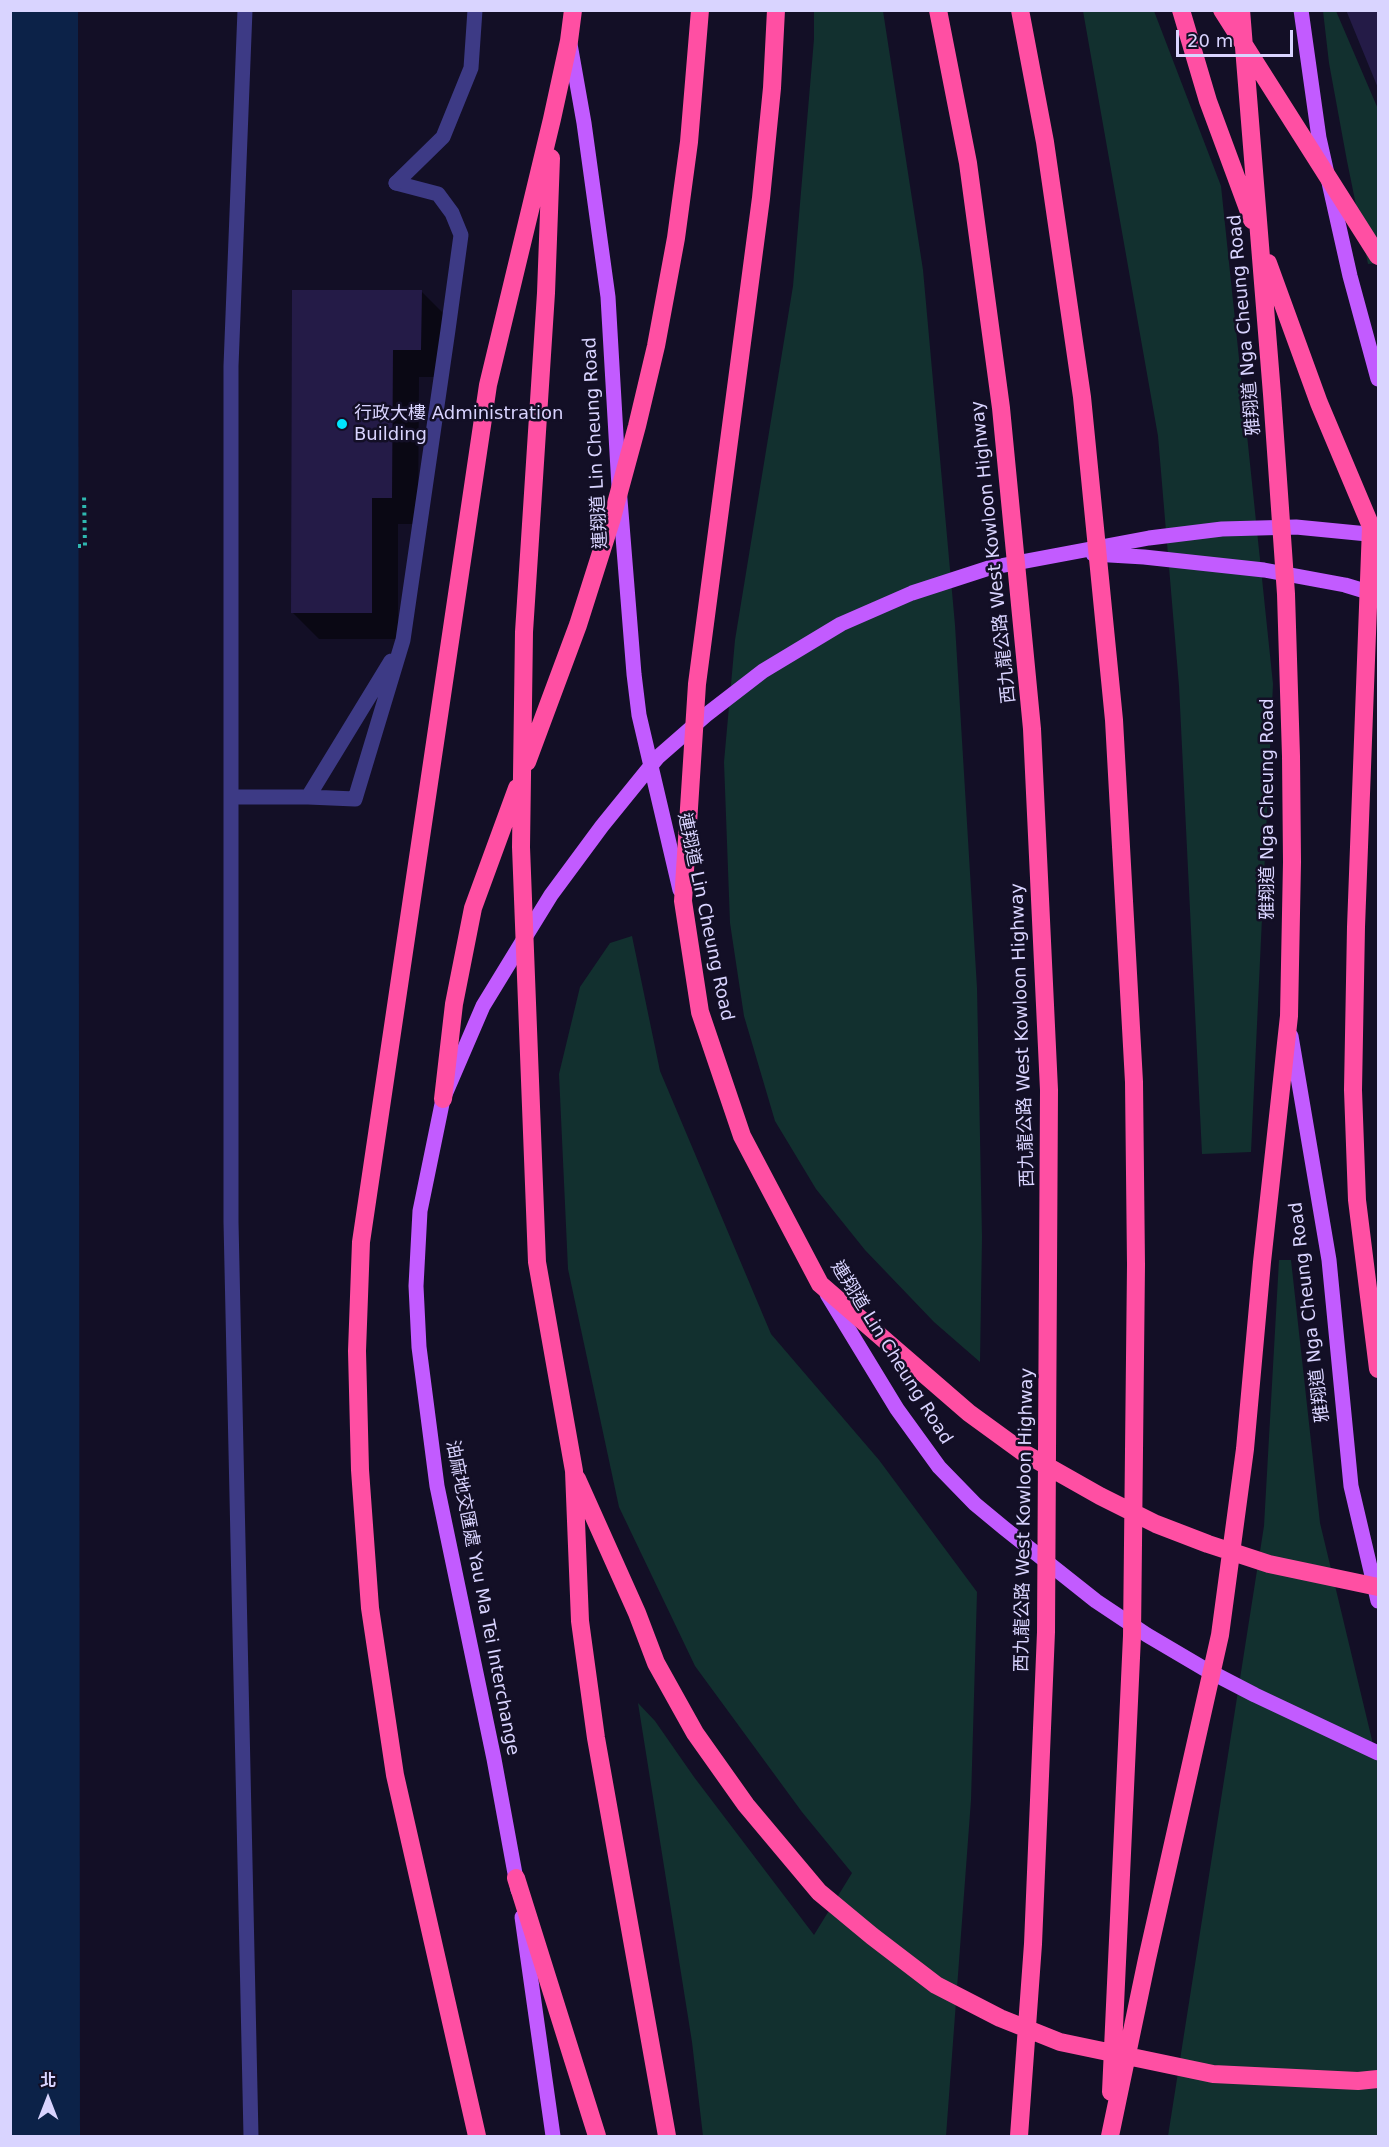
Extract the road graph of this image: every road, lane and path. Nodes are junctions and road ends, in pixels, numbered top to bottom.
1 (245, 10) edge
2 (475, 10) edge
3 (573, 10) edge
4 (700, 10) edge
5 (776, 10) edge
6 (939, 10) edge
7 (1020, 10) edge
8 (1181, 10) edge
9 (1222, 10) edge
10 (1241, 10) edge
11 (1301, 10) edge
12 (569, 41) junction
13 (552, 119) junction
14 (1378, 256) edge
15 (1378, 379) edge
16 (84, 494) dead end
17 (1376, 535) edge
18 (78, 546) dead end
19 (1066, 553) junction
20 (1378, 596) edge
21 (404, 640) junction
22 (231, 797) junction
23 (308, 797) junction
24 (683, 901) junction
25 (1288, 1016) junction
26 (442, 1100) junction
27 (820, 1284) junction
28 (1378, 1369) edge
29 (573, 1471) junction
30 (1378, 1587) edge
31 (1378, 1601) edge
32 (1378, 1753) edge
33 (516, 1878) junction
34 (1378, 2079) edge
35 (251, 2136) edge
36 (477, 2136) edge
37 (554, 2136) edge
38 (597, 2136) edge
39 (667, 2136) edge
40 (1019, 2136) edge
41 (1109, 2136) edge

1 - 22 street
2 - 21 street
3 - 12 highway, 連翔道 Lin Cheung Road
4 - 26 highway
5 - 24 highway
6 - 40 highway, 西九龍公路 West Kowloon Highway
7 - 41 highway
8 - 17 highway
9 - 14 highway
10 - 25 highway, 雅翔道 Nga Cheung Road
11 - 15 main road
12 - 13 highway
12 - 24 main road, 連翔道 Lin Cheung Road
13 - 29 highway
13 - 36 highway
16 - 18 path
17 - 19 main road, 油麻地交匯處 Yau Ma Tei Interchange
17 - 28 highway
19 - 20 main road
19 - 26 main road, 油麻地交匯處 Yau Ma Tei Interchange
21 - 23 street
21 - 23 street
22 - 23 street
22 - 35 street
24 - 27 highway, 連翔道 Lin Cheung Road
25 - 31 main road, 雅翔道 Nga Cheung Road
25 - 41 highway
26 - 33 main road, 油麻地交匯處 Yau Ma Tei Interchange
27 - 30 highway
27 - 32 main road, 連翔道 Lin Cheung Road
29 - 34 highway
29 - 39 highway
33 - 37 main road, 油麻地交匯處 Yau Ma Tei Interchange
33 - 38 highway

